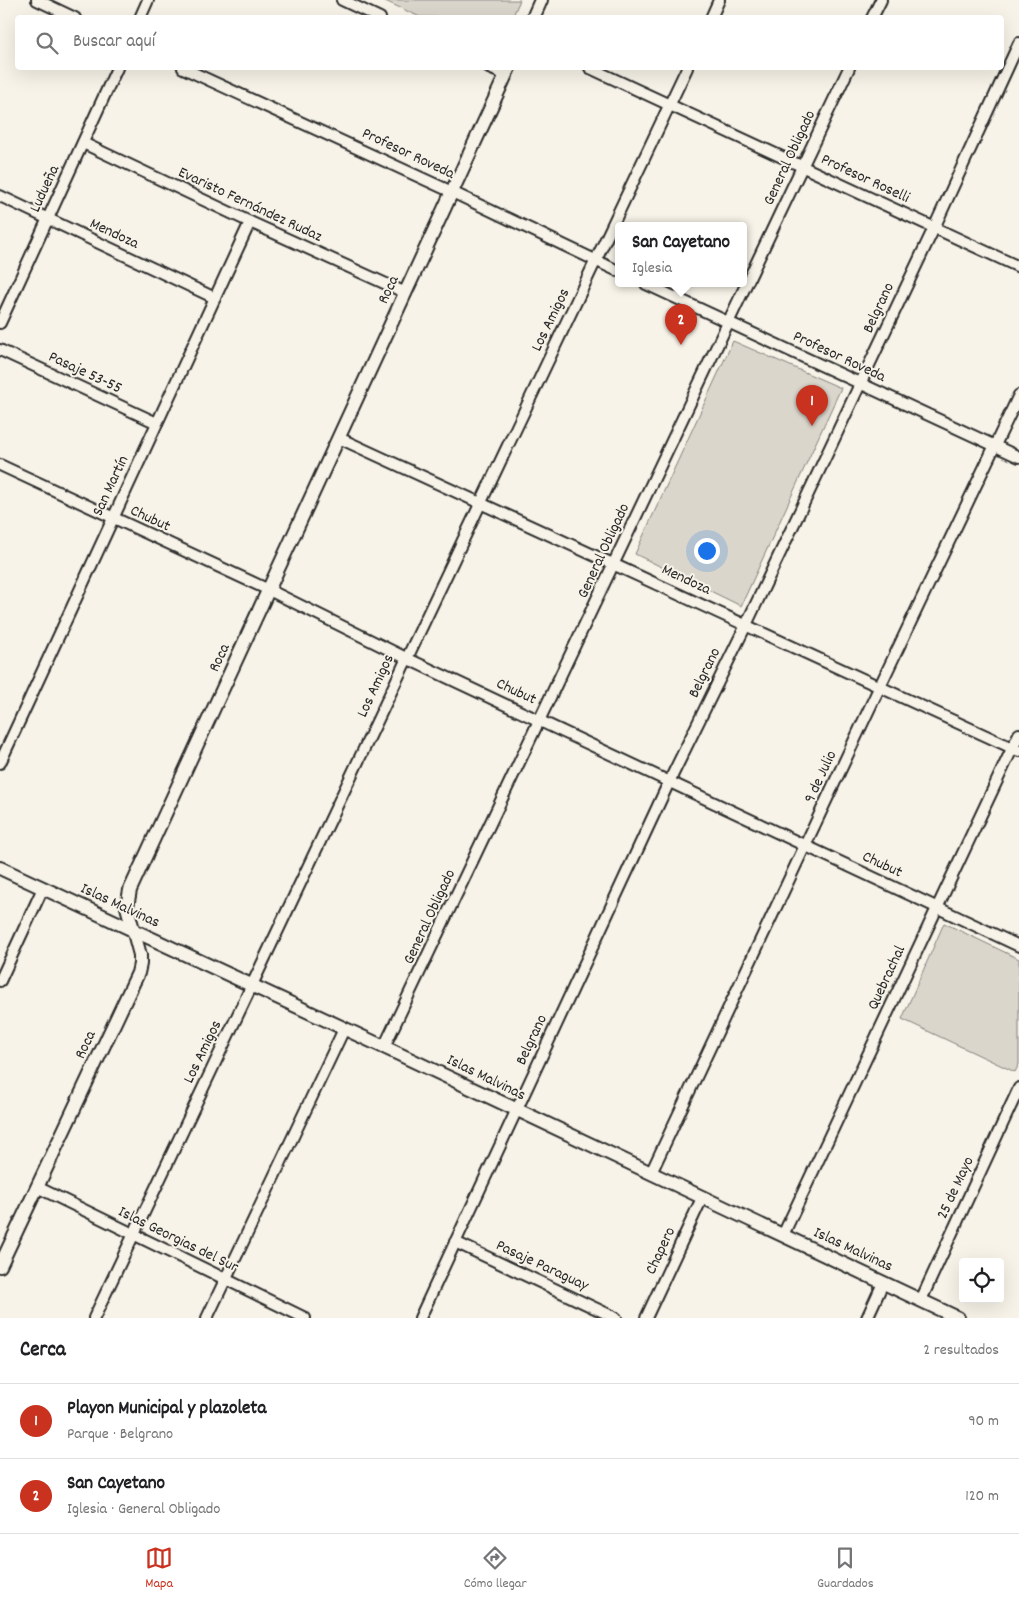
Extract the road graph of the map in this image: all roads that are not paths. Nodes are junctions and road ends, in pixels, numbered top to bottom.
1 (37, 0) edge
2 (148, 0) edge
3 (344, 0) edge
4 (541, 0) edge
5 (719, 0) edge
6 (880, 0) edge
7 (69, 15) edge
8 (141, 15) edge
9 (374, 15) edge
10 (534, 15) edge
11 (712, 15) edge
12 (873, 15) edge
13 (1019, 43) edge
14 (116, 70) edge
15 (187, 70) edge
16 (594, 70) edge
17 (686, 70) edge
18 (848, 70) edge
19 (507, 71) edge
20 (670, 104) junction
21 (83, 142) junction
22 (803, 167) junction
23 (452, 192) junction
24 (0, 196) edge
25 (48, 219) junction
26 (250, 222) junction
27 (934, 228) junction
28 (596, 260) junction
29 (1019, 266) edge
30 (615, 270) edge
31 (747, 284) edge
32 (653, 287) edge
33 (746, 287) edge
34 (406, 293) junction
35 (215, 298) junction
36 (729, 322) junction
37 (0, 323) edge
38 (0, 350) edge
39 (860, 384) junction
40 (1019, 395) edge
41 (157, 423) junction
42 (339, 438) junction
43 (995, 446) junction
44 (1019, 457) edge
45 (0, 465) edge
46 (480, 502) junction
47 (112, 518) junction
48 (614, 564) junction
49 (269, 590) junction
50 (746, 625) junction
51 (406, 658) junction
52 (880, 686) junction
53 (540, 720) junction
54 (1019, 734) edge
55 (1016, 749) edge
56 (0, 763) edge
57 (669, 782) junction
58 (805, 846) junction
59 (0, 868) edge
60 (43, 888) junction
61 (936, 908) junction
62 (134, 930) junction
63 (1019, 946) edge
64 (0, 981) edge
65 (251, 986) junction
66 (344, 1029) junction
67 (384, 1047) junction
68 (1019, 1088) edge
69 (516, 1110) junction
70 (651, 1173) junction
71 (37, 1187) junction
72 (702, 1198) junction
73 (133, 1235) junction
74 (783, 1236) junction
75 (455, 1242) junction
76 (0, 1266) edge
77 (225, 1279) junction
78 (883, 1283) junction
79 (920, 1300) junction
80 (94, 1318) edge
81 (207, 1318) edge
82 (305, 1318) edge
83 (420, 1318) edge
84 (616, 1318) edge
85 (647, 1318) edge
86 (867, 1318) edge
87 (958, 1318) edge

1 - 7 street
2 - 8 street
3 - 9 street
4 - 10 street
5 - 11 street
6 - 12 street
13 - 27 street, Belgrano
14 - 21 street, Ludueña
15 - 23 street, Profesor Roveda
16 - 20 street, Profesor Roselli
17 - 20 street, Los Amigos
18 - 22 street, General Obligado
19 - 23 street, Roca
20 - 22 street, Profesor Roselli
20 - 28 street, Los Amigos
21 - 25 street, Ludueña
21 - 26 street, Evaristo Fernández Rudaz
22 - 27 street, Profesor Roselli
22 - 31 street, General Obligado
23 - 28 street, Profesor Roveda
23 - 34 street, Roca
24 - 25 street, Mendoza
25 - 35 street, Mendoza
25 - 37 street, Ludueña
26 - 34 street, Evaristo Fernández Rudaz
26 - 35 street, San Martín
27 - 29 street, Profesor Roselli
27 - 39 street, Belgrano
28 - 30 street, Profesor Roveda
28 - 46 street, Los Amigos
32 - 36 street, Profesor Roveda
33 - 36 street, General Obligado
34 - 42 street, Roca
35 - 41 street, San Martín
36 - 39 street, Profesor Roveda
36 - 48 street, General Obligado
38 - 41 street, Pasaje 53-55
39 - 43 street, Profesor Roveda
39 - 50 street, Belgrano
40 - 43 street, 9 de Julio
41 - 47 street, San Martín
42 - 46 street, Mendoza
42 - 49 street, Roca
43 - 44 street, Profesor Roveda
43 - 52 street, 9 de Julio
45 - 47 street, Chubut
46 - 48 street, Mendoza
46 - 51 street, Los Amigos
47 - 49 street, Chubut
47 - 56 street, San Martín
48 - 50 street, Mendoza
48 - 53 street, General Obligado
49 - 51 street, Chubut
49 - 62 street, Roca
50 - 52 street, Mendoza
50 - 57 street, Belgrano
51 - 53 street, Chubut
51 - 65 street, Los Amigos
52 - 55 street, Mendoza
52 - 58 street, 9 de Julio
53 - 57 street, Chubut
53 - 67 street, General Obligado
54 - 55 street, Quebrachal
55 - 61 street, Quebrachal
57 - 58 street, Chubut
57 - 69 street, Belgrano
58 - 61 street, Chubut
58 - 70 street, 9 de Julio
59 - 60 street, Islas Malvinas
60 - 62 street, Islas Malvinas
60 - 64 street
61 - 63 street, Chubut
61 - 74 street, Quebrachal
62 - 65 street, Islas Malvinas
62 - 71 street, Roca
65 - 66 street, Islas Malvinas
65 - 73 street, Los Amigos
66 - 67 street, Islas Malvinas
66 - 77 street
67 - 69 street, Islas Malvinas
68 - 79 street, 25 de Mayo
69 - 70 street, Islas Malvinas
69 - 75 street, Belgrano
70 - 72 street, Islas Malvinas
71 - 73 street, Islas Georgias del Sur
71 - 76 street, Roca
72 - 74 street, Islas Malvinas
72 - 85 street, Chapero
73 - 77 street, Islas Georgias del Sur
73 - 80 street, Los Amigos
74 - 78 street, Islas Malvinas
75 - 83 street, Belgrano
75 - 84 street, Pasaje Paraguay
77 - 81 street
77 - 82 street, Islas Georgias del Sur
78 - 79 street, Islas Malvinas
78 - 86 street
79 - 87 street, Islas Malvinas

